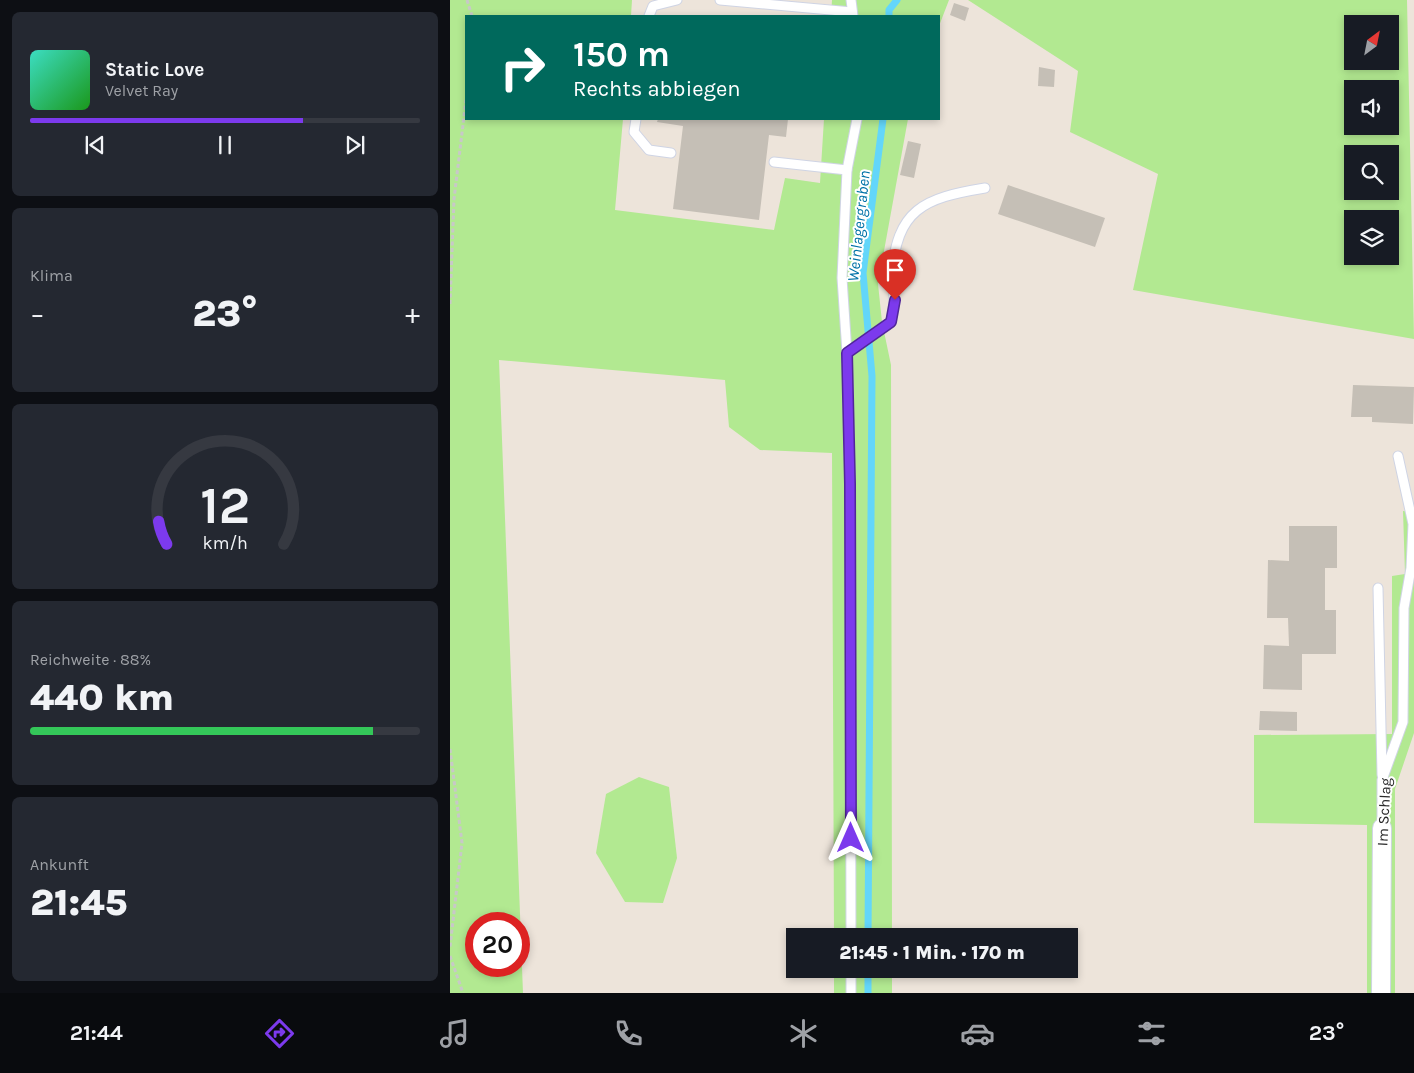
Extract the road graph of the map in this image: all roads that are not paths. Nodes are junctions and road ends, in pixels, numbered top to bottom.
1 (677, 0) edge
2 (720, 0) edge
3 (851, 0) edge
4 (852, 14) edge
5 (650, 15) edge
6 (636, 120) edge
7 (857, 120) edge
8 (671, 153) dead end
9 (774, 162) dead end
10 (848, 170) junction
11 (985, 188) dead end
12 (847, 353) junction
13 (1398, 456) dead end
14 (1378, 588) dead end
15 (1382, 780) junction
16 (1382, 828) joint
17 (851, 928) edge
18 (851, 978) edge
19 (851, 993) edge
20 (1381, 993) edge

1 - 5 lane
2 - 4 lane
3 - 4 lane
6 - 8 lane
7 - 10 lane
9 - 10 lane
10 - 12 lane
11 - 12 lane
12 - 17 lane
13 - 15 lane, Im Schlag
14 - 15 lane
15 - 16 lane, Im Schlag
16 - 20 street, Im Schlag
18 - 19 lane

